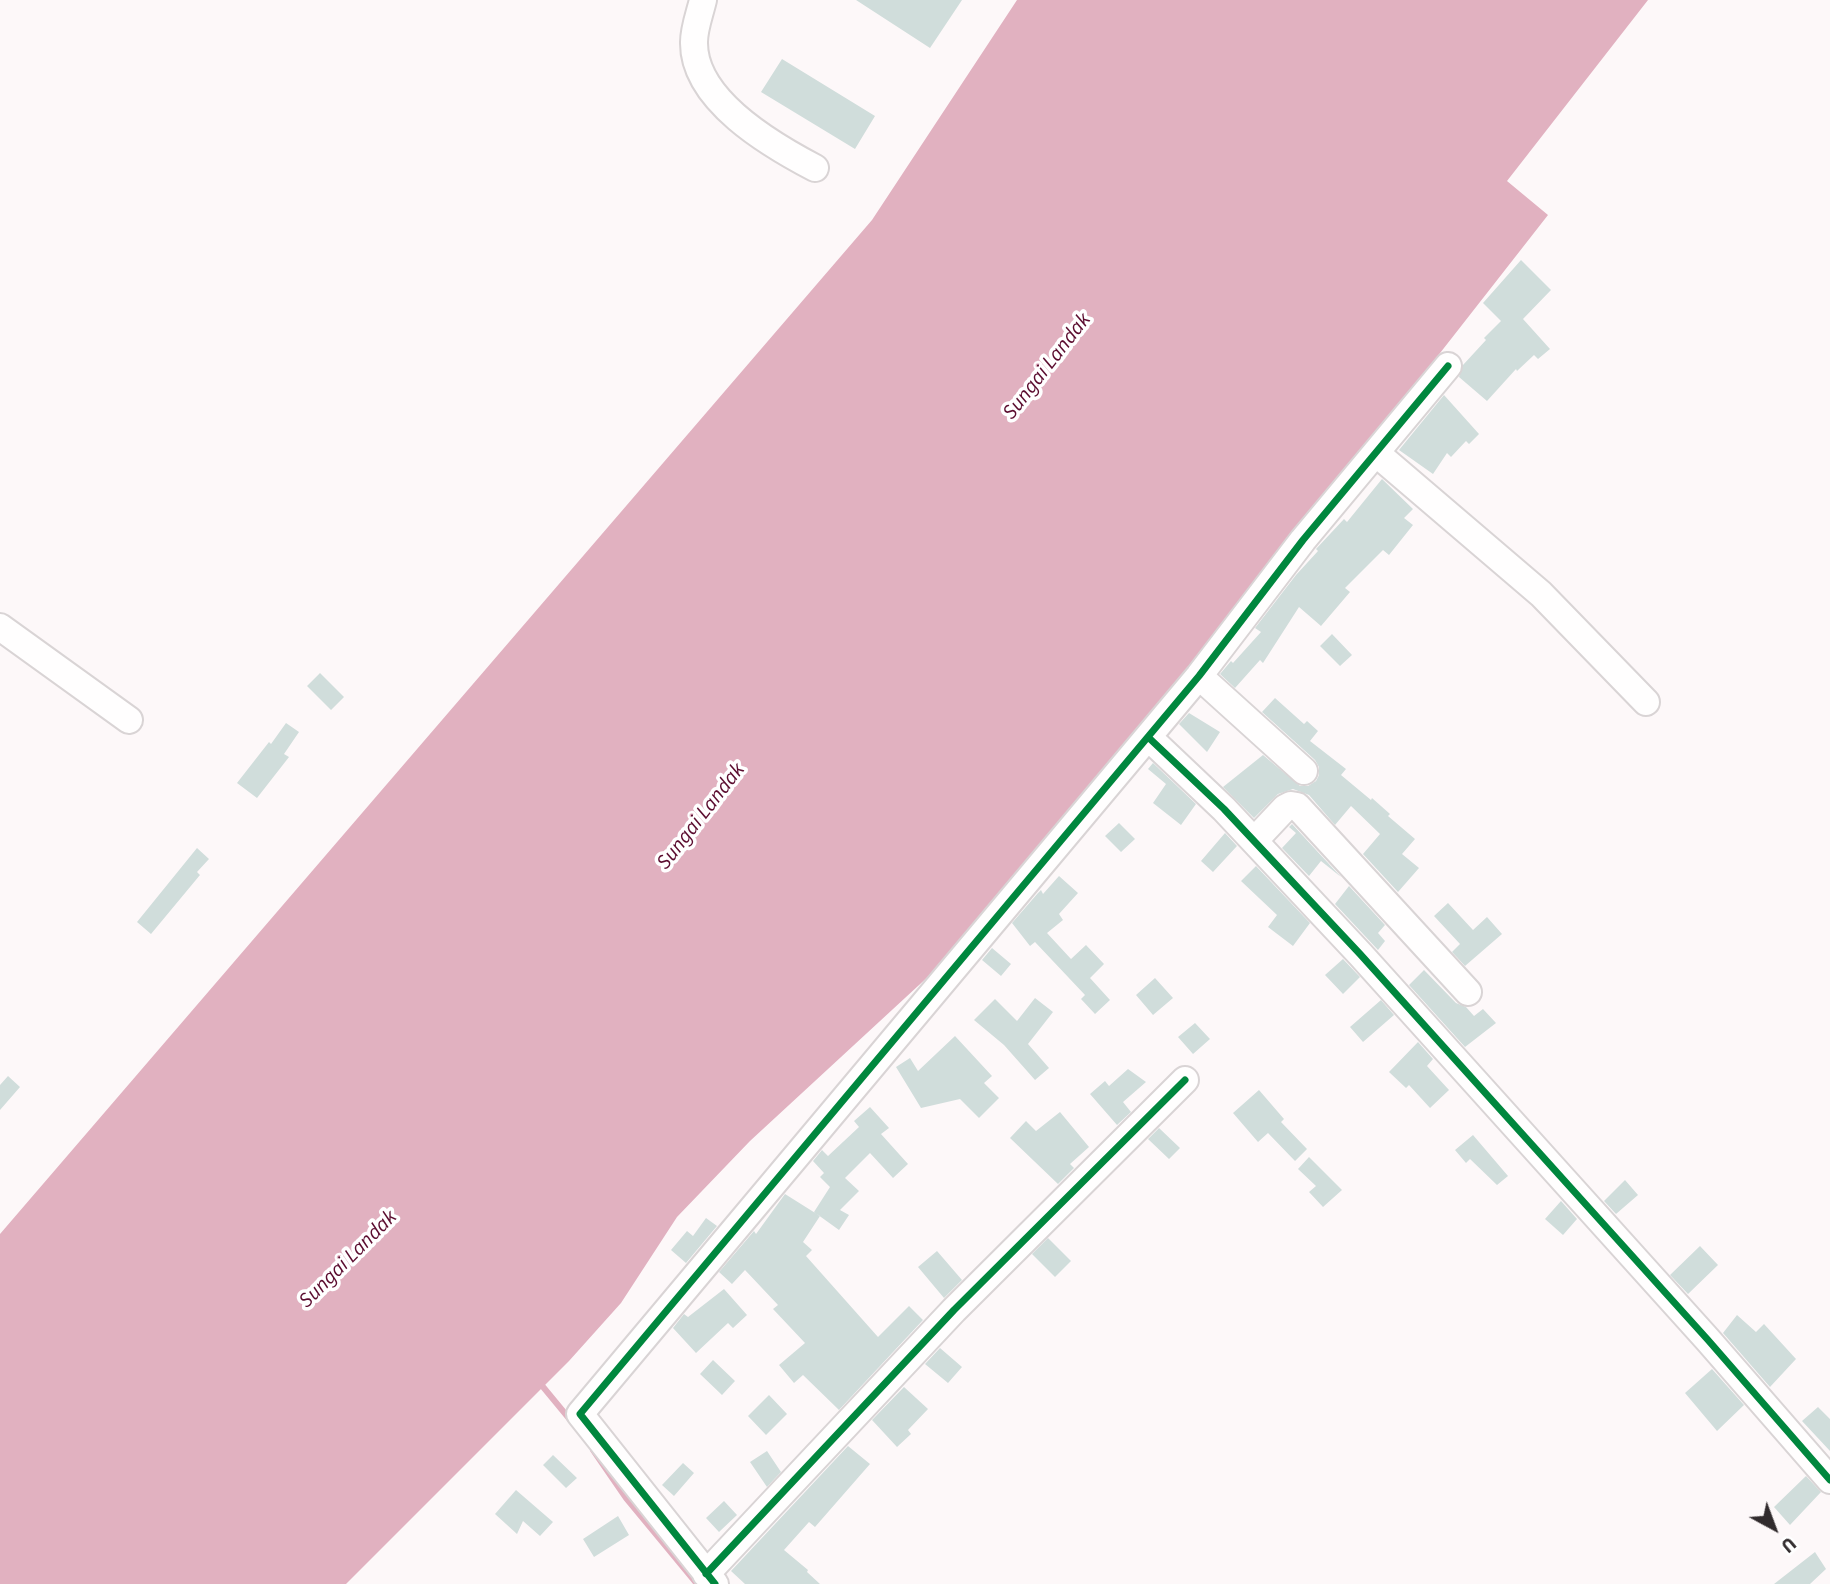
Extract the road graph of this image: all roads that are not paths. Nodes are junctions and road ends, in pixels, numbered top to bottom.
1 (703, 0) edge
2 (815, 169) dead end
3 (1448, 366) dead end
4 (1376, 453) junction
5 (0, 627) edge
6 (1199, 676) junction
7 (1646, 702) dead end
8 (130, 720) dead end
9 (1148, 737) junction
10 (1304, 771) dead end
11 (1254, 841) junction
12 (1468, 992) dead end
13 (1185, 1080) dead end
14 (1830, 1480) edge
15 (710, 1579) edge

1 - 2 street
3 - 4 street
4 - 6 street
4 - 7 street
5 - 8 street
6 - 9 street
6 - 10 street
9 - 11 street
9 - 15 street
11 - 12 street
11 - 14 street
13 - 15 street

